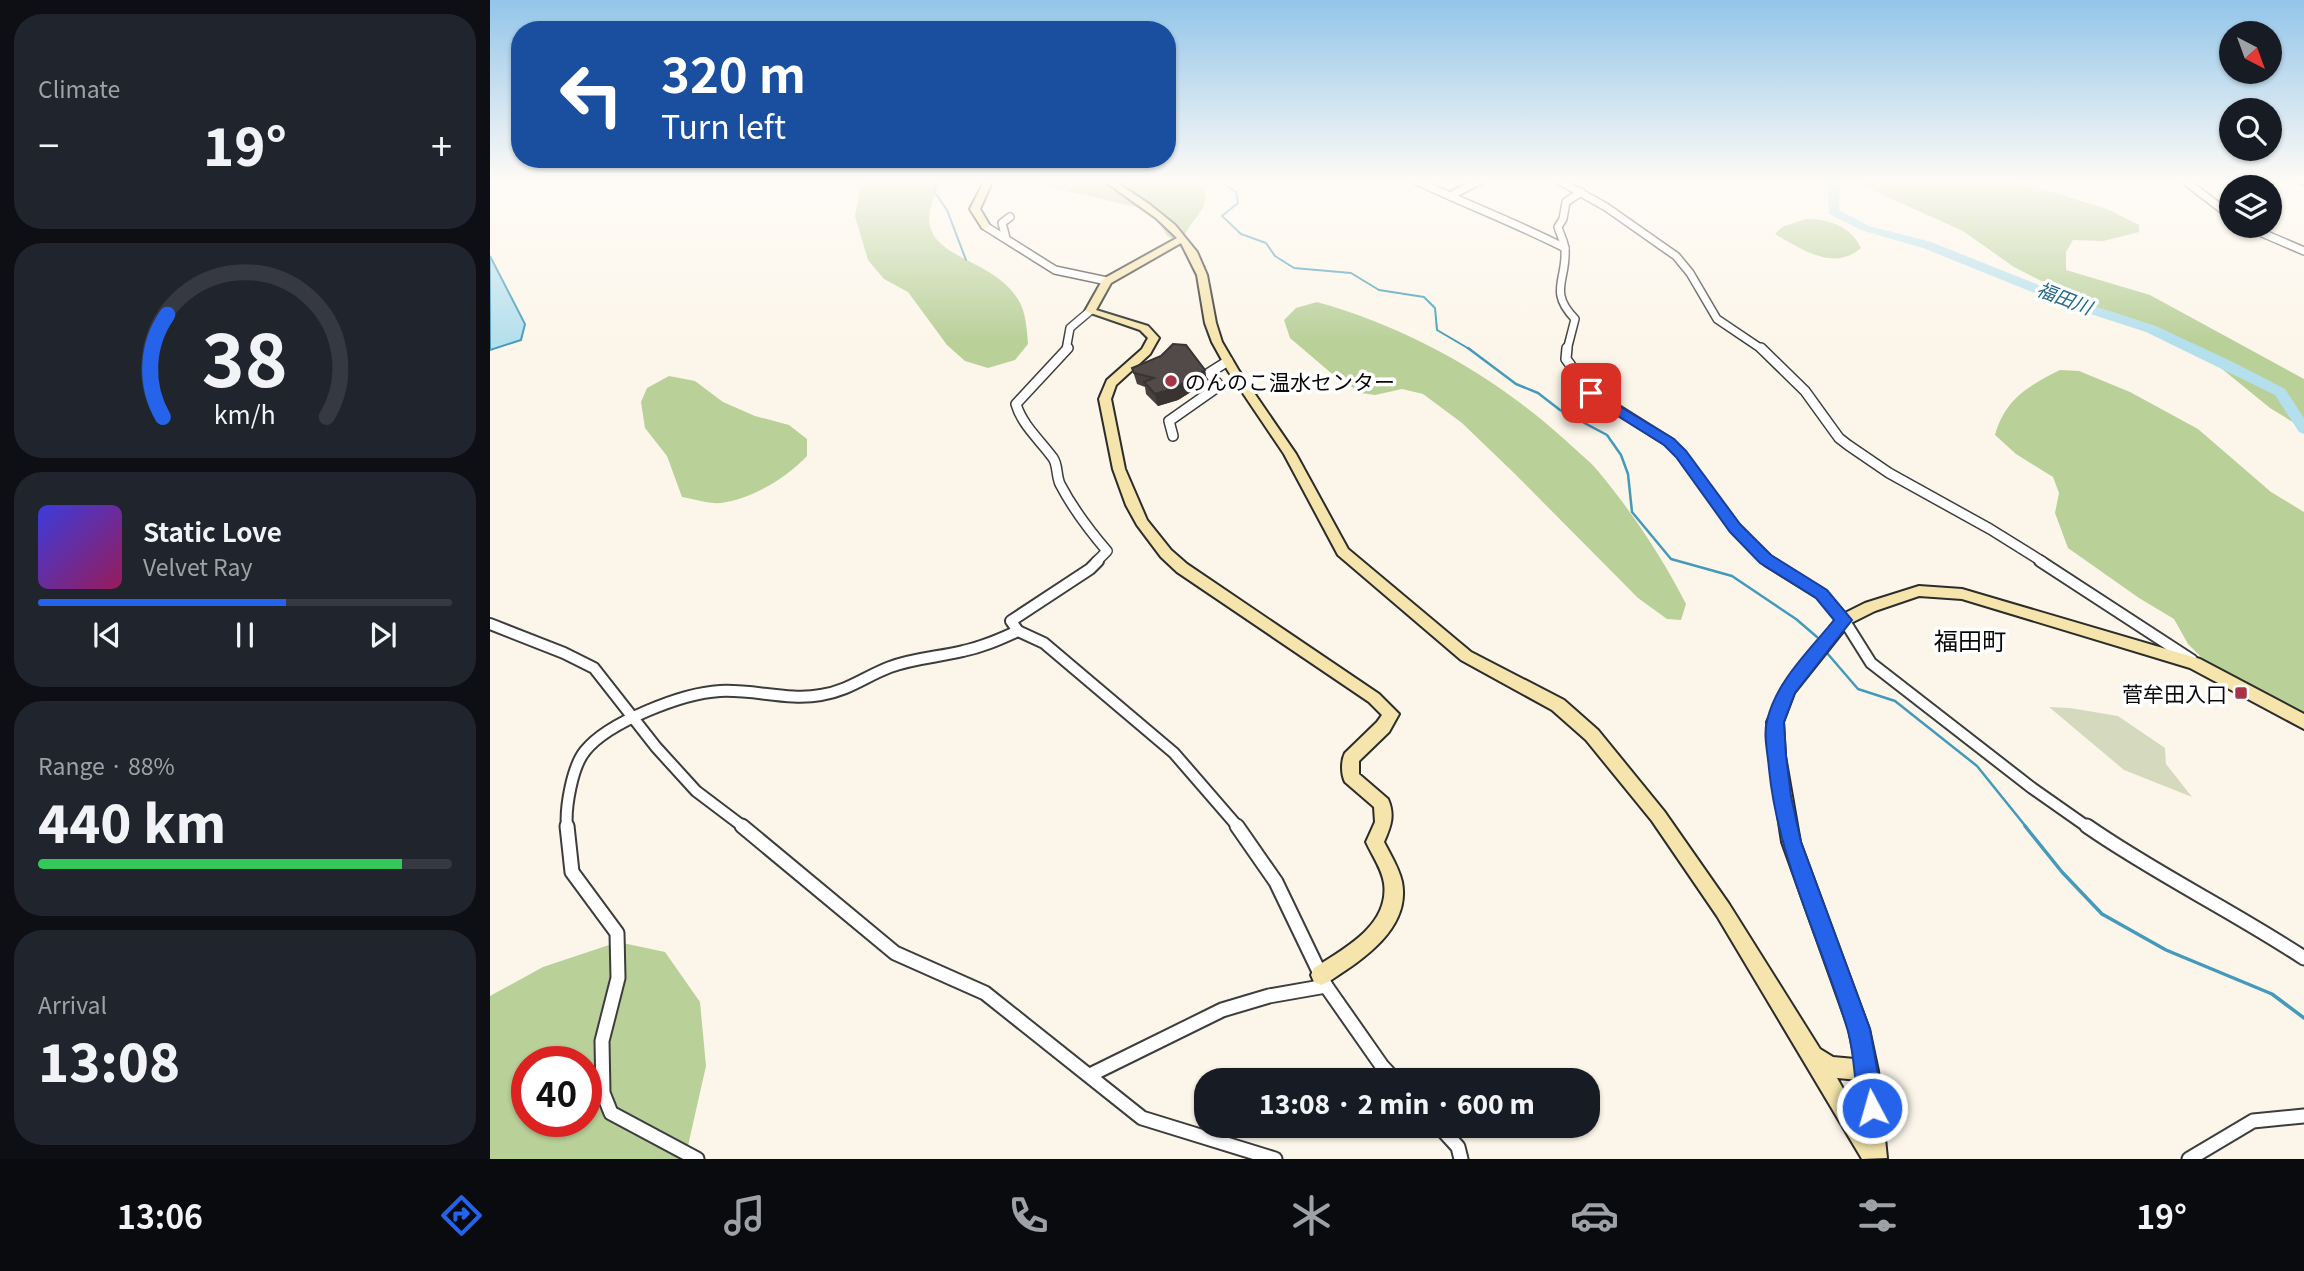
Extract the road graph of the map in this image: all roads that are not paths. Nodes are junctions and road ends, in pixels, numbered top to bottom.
1 (999, 234) edge
2 (1005, 234) edge
3 (1177, 234) edge
4 (1538, 234) edge
5 (1560, 234) edge
6 (1643, 234) edge
7 (2274, 238) edge
8 (1007, 239) junction
9 (1182, 239) junction
10 (1565, 248) junction
11 (2304, 251) edge
12 (1107, 281) junction
13 (1090, 311) junction
14 (1228, 361) junction
15 (1173, 436) dead end
16 (1844, 620) junction
17 (490, 624) edge
18 (1018, 631) junction
19 (2196, 663) junction
20 (634, 718) junction
21 (2304, 722) edge
22 (2304, 958) edge
23 (1324, 981) junction
24 (1813, 1056) junction
25 (1384, 1068) edge
26 (1868, 1071) junction
27 (1090, 1075) junction
28 (2304, 1116) edge
29 (1450, 1138) edge
30 (697, 1159) edge
31 (1275, 1159) edge
32 (1461, 1159) edge
33 (1875, 1159) edge
34 (2189, 1159) edge

1 - 8 street
2 - 8 street
3 - 9 street
4 - 10 street
5 - 10 street
6 - 19 street
7 - 11 street
8 - 12 street
9 - 12 street
9 - 14 street
10 - 16 street
12 - 13 street
13 - 18 street
13 - 23 street
14 - 15 street
14 - 24 street
16 - 19 street
16 - 22 street
16 - 26 street
17 - 20 street
18 - 20 street
18 - 23 street
19 - 21 street
20 - 27 street
20 - 30 street
23 - 25 street
23 - 27 street
24 - 26 street
24 - 33 street
26 - 33 street
27 - 31 street
28 - 34 street
29 - 32 street

